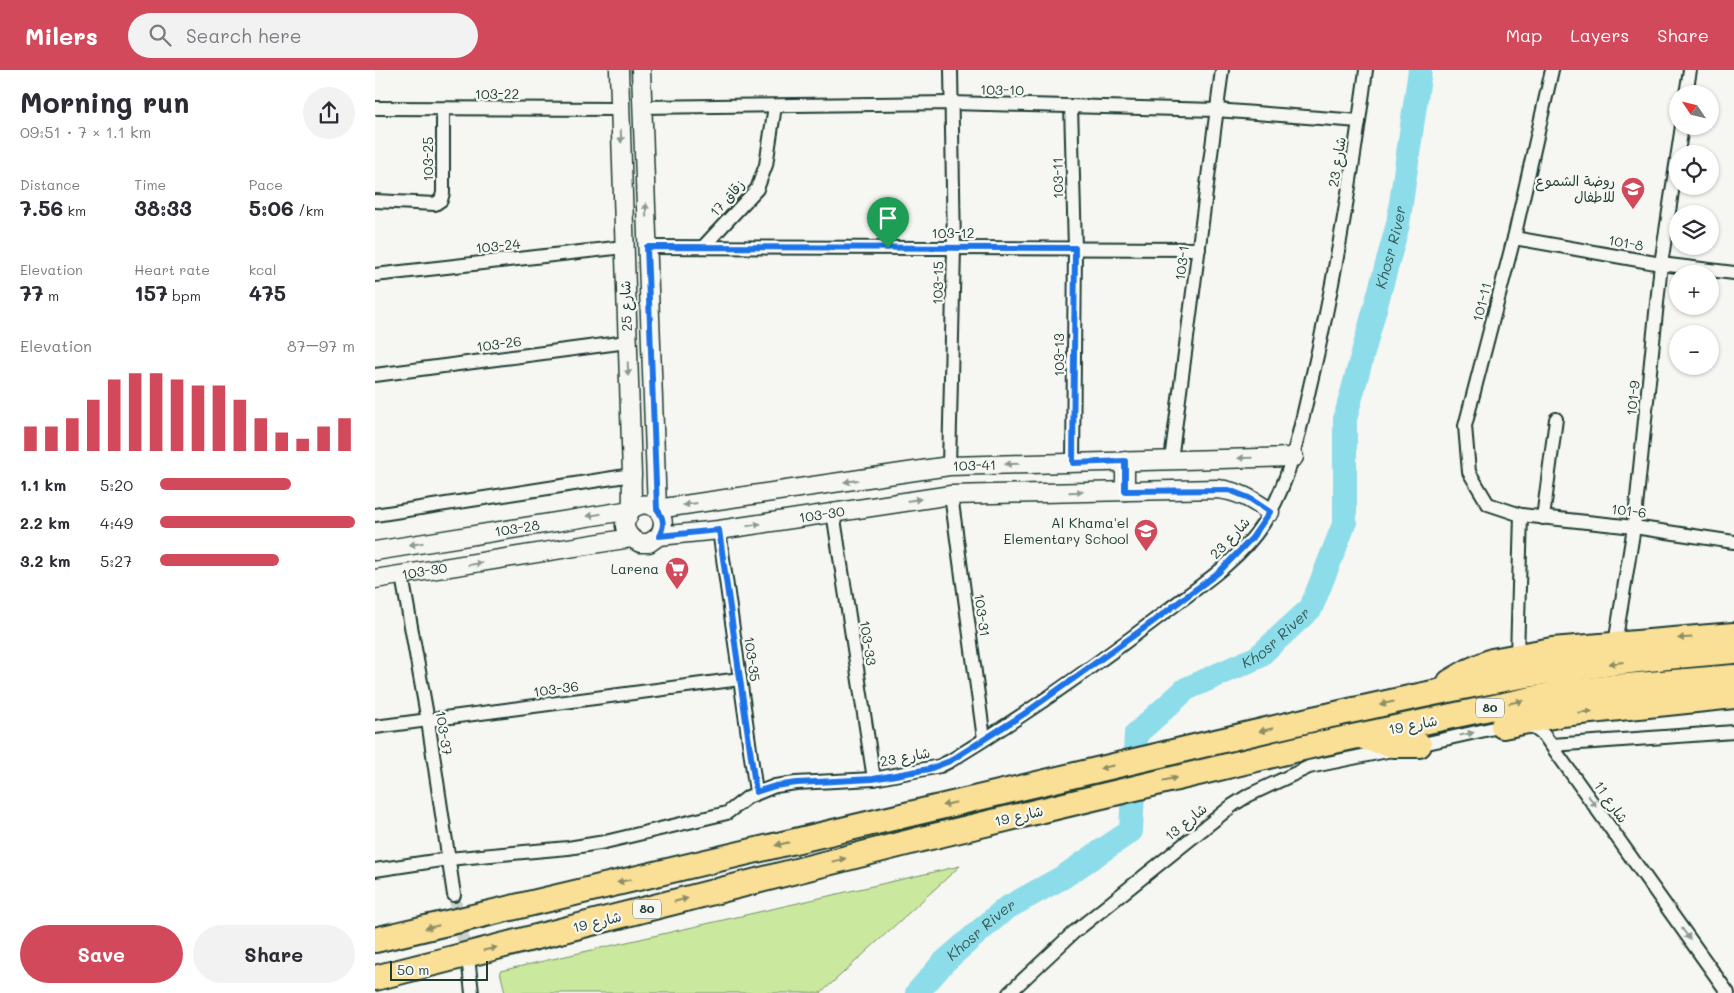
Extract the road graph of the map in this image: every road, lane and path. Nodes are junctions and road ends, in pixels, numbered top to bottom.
1 (619, 70) edge
2 (641, 70) edge
3 (951, 70) edge
4 (1221, 70) edge
5 (1366, 70) edge
6 (1552, 70) edge
7 (1690, 70) edge
8 (1688, 85) edge
9 (951, 103) junction
10 (775, 106) junction
11 (1071, 106) junction
12 (643, 107) junction
13 (375, 108) edge
14 (443, 109) junction
15 (620, 109) junction
16 (1216, 110) junction
17 (1359, 122) junction
18 (1680, 135) edge
19 (375, 201) edge
20 (1513, 238) junction
21 (625, 247) junction
22 (647, 247) junction
23 (703, 247) junction
24 (954, 248) junction
25 (1075, 248) junction
26 (1199, 249) junction
27 (1661, 264) junction
28 (1734, 273) edge
29 (375, 274) edge
30 (627, 342) junction
31 (375, 375) edge
32 (1556, 419) dead end
33 (1294, 456) junction
34 (1171, 460) junction
35 (1125, 461) junction
36 (1073, 463) junction
37 (949, 466) junction
38 (632, 475) junction
39 (1125, 491) junction
40 (951, 495) junction
41 (657, 509) junction
42 (631, 510) junction
43 (833, 512) junction
44 (1270, 512) junction
45 (375, 515) edge
46 (1521, 515) junction
47 (1543, 518) junction
48 (1634, 526) junction
49 (719, 530) junction
50 (659, 536) junction
51 (631, 538) junction
52 (1734, 542) edge
53 (375, 551) edge
54 (402, 576) junction
55 (375, 579) edge
56 (1734, 635) edge
57 (1615, 644) junction
58 (1734, 652) edge
59 (1517, 657) junction
60 (1734, 677) edge
61 (740, 679) junction
62 (1734, 696) edge
63 (1414, 698) junction
64 (428, 721) junction
65 (1503, 726) junction
66 (375, 727) edge
67 (1734, 732) edge
68 (1344, 738) junction
69 (984, 739) junction
70 (1419, 744) junction
71 (1553, 744) junction
72 (873, 779) junction
73 (756, 792) junction
74 (448, 859) junction
75 (375, 870) edge
76 (454, 895) tunnel mouth
77 (375, 940) edge
78 (469, 966) tunnel mouth
79 (375, 978) edge
80 (472, 993) edge
81 (1009, 993) edge
82 (1728, 993) edge

1 - 15 street, شارع 25
2 - 12 street, شارع 25
3 - 9 street, 103-15
4 - 16 street, 103-1
5 - 17 street, شارع 23
6 - 20 street, 101-11
7 - 8 street
9 - 10 street, 103-10
9 - 11 street, 103-10
9 - 24 street, 103-15
10 - 12 street, 103-10
10 - 23 street, زقاق 17
11 - 16 street, 103-10
11 - 25 street, 103-11
22 -> 12 street, شارع 25
13 - 14 street, 103-22
14 - 15 street, 103-22
14 - 19 street, 103-25
15 -> 21 street, شارع 25
16 - 17 street, 103-10
16 - 26 street, 103-1
17 - 33 street, شارع 23
18 - 27 street, 101-9
20 - 27 street, 101-8
20 - 46 street, 101-11
21 - 29 street, 103-24
21 - 30 street, شارع 25
22 - 23 street, 103-12
22 - 41 street, شارع 25
23 - 24 street, 103-12
24 - 25 street, 103-12
24 - 37 street, 103-15
25 - 26 street, 103-12
25 - 36 street, 103-13
26 - 34 street, 103-1
27 - 28 street, 101-8
27 - 48 street, 101-9
30 - 31 street, 103-26
30 -> 38 street, شارع 25
32 - 47 street
33 -> 34 street, 103-41
33 - 44 street, شارع 23
34 - 35 street, 103-41
35 - 36 street, 103-41
35 - 39 street
36 -> 37 street, 103-41
37 -> 41 street, 103-41
38 - 42 street, شارع 25
38 - 45 street
40 -> 39 street, 103-30
39 - 44 street, 103-30
43 -> 40 street, 103-30
40 - 69 street, 103-31
41 - 42 street, 103-28
41 - 50 street, شارع 25
42 - 51 street, شارع 25
42 -> 53 street, 103-28
49 -> 43 street, 103-30
43 - 72 street, 103-33
44 - 69 street, شارع 23
46 - 47 street, 101-6
46 - 59 street
47 - 48 street, 101-6
48 - 52 street, 101-6
48 - 57 street, 101-9
49 - 50 street, 103-30
49 - 61 street, 103-35
50 - 51 street, 103-30
54 -> 51 street, 103-30
54 - 55 street, 103-30
54 - 64 street, 103-37
56 -> 57 highway
57 - 59 highway
58 -> 63 highway, شارع 19 / 80
59 - 63 highway
68 -> 60 highway, شارع 19 / 80
61 - 64 street, 103-36
61 - 73 street, 103-35
65 -> 62 highway
63 -> 77 highway, شارع 19 / 80
64 - 66 street, 103-36
64 - 74 street, 103-37
70 -> 65 street, شارع 11
65 - 71 street, شارع 11
67 - 71 street
68 - 70 highway
79 -> 68 highway, شارع 19 / 80
69 - 72 street, شارع 23
70 - 81 street, شارع 13
71 -> 82 street, شارع 11
72 - 73 street, شارع 23
73 - 74 street
74 - 75 street
74 - 76 street, 103-37
78 - 80 street

